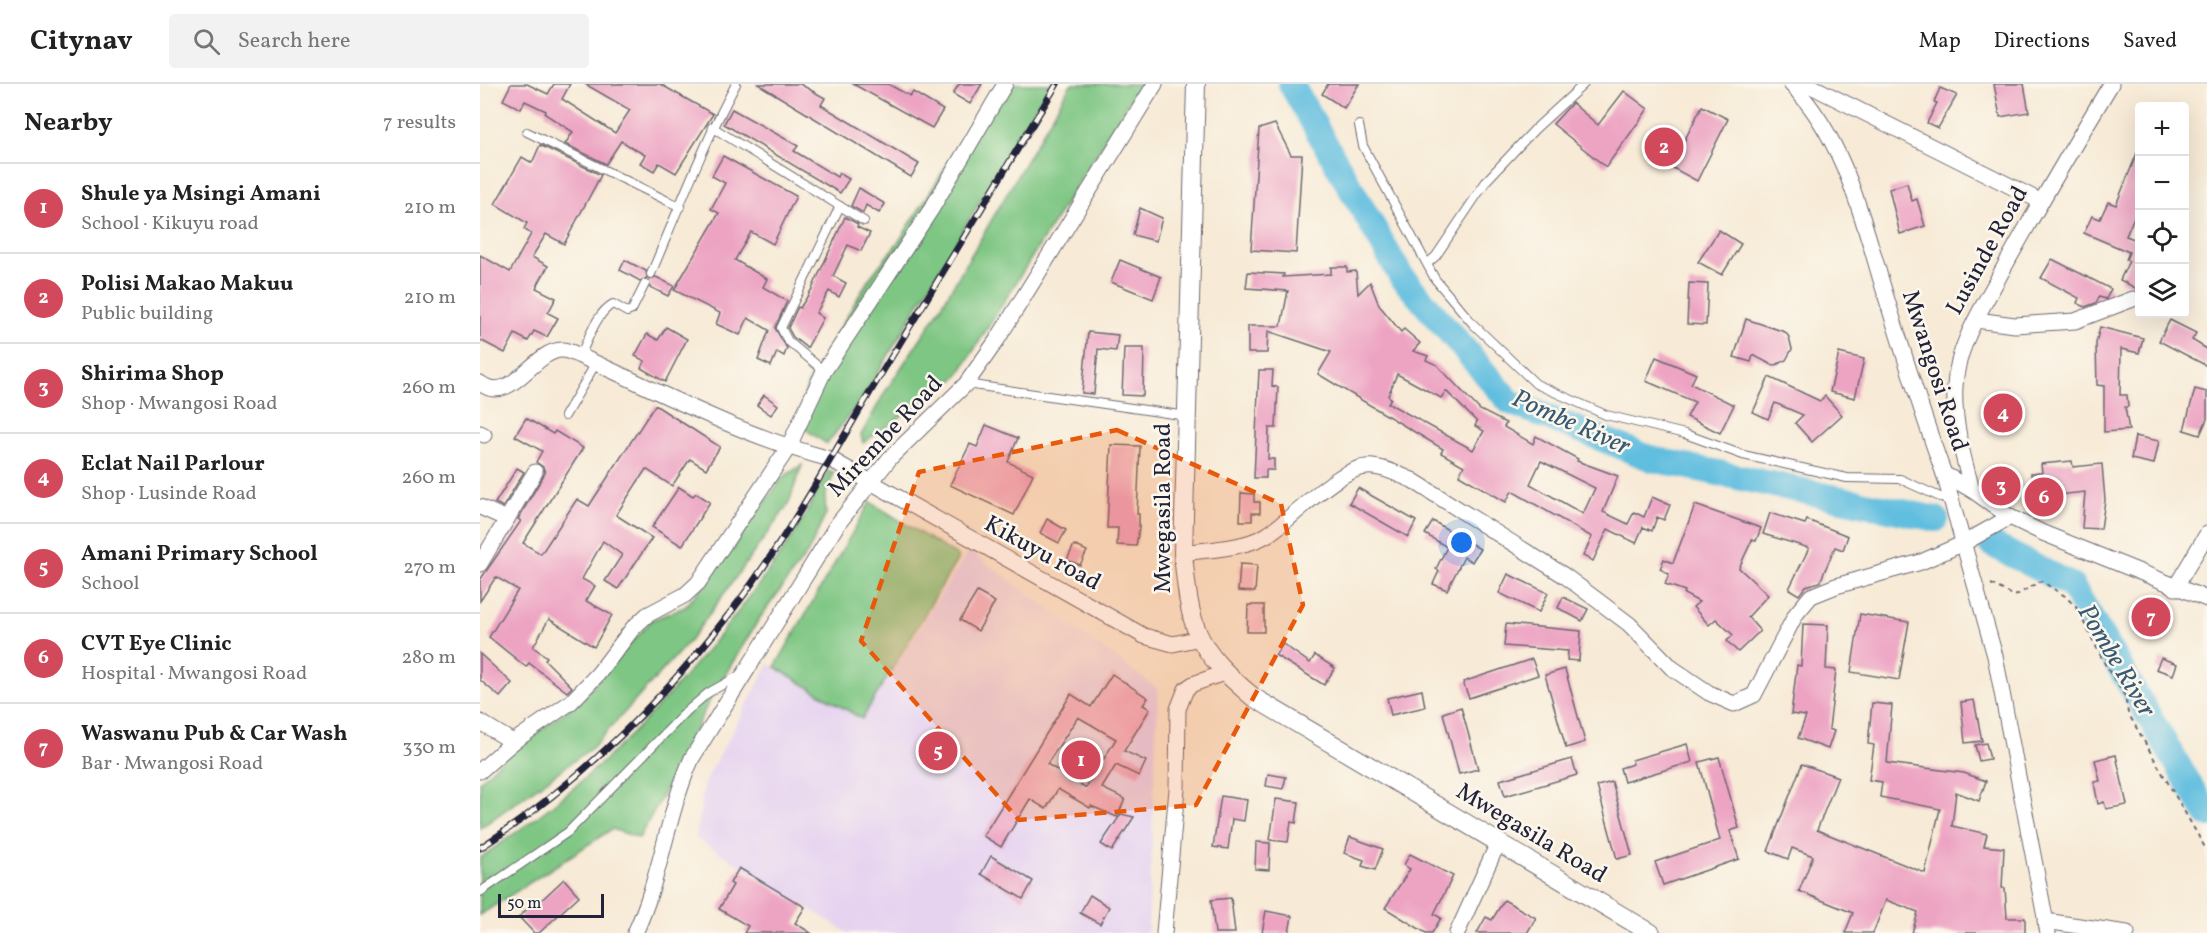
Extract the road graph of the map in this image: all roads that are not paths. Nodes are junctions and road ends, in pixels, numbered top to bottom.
1 (736, 84) edge
2 (1005, 84) edge
3 (1155, 84) edge
4 (1196, 84) edge
5 (1584, 84) edge
6 (1791, 84) edge
7 (1807, 84) edge
8 (2111, 84) edge
9 (1359, 125) dead end
10 (712, 127) junction
11 (527, 132) dead end
12 (2040, 201) junction
13 (840, 206) junction
14 (680, 207) junction
15 (864, 221) dead end
16 (1428, 263) junction
17 (651, 274) dead end
18 (645, 284) dead end
19 (2133, 299) dead end
20 (1976, 320) junction
21 (580, 356) junction
22 (596, 363) junction
23 (824, 371) junction
24 (480, 383) edge
25 (966, 384) junction
26 (565, 416) dead end
27 (1189, 417) junction
28 (788, 448) junction
29 (535, 472) dead end
30 (1944, 474) junction
31 (868, 483) junction
32 (1972, 490) junction
33 (1952, 502) junction
34 (480, 507) edge
35 (2010, 517) junction
36 (507, 519) junction
37 (2207, 534) edge
38 (1964, 543) junction
39 (1183, 553) junction
40 (480, 564) edge
41 (2175, 588) junction
42 (2207, 599) edge
43 (1200, 638) junction
44 (747, 671) junction
45 (1224, 673) junction
46 (480, 722) edge
47 (513, 742) junction
48 (480, 771) edge
49 (1498, 843) junction
50 (480, 892) edge
51 (2047, 927) edge
52 (637, 932) edge
53 (1164, 933) edge
54 (1456, 933) edge
55 (1651, 933) edge
56 (2127, 933) edge

1 - 10 lane
2 - 23 street
3 - 25 street, Mirembe Road
4 - 27 street, Mwegasila Road
5 - 16 lane
6 - 30 street, Mwangosi Road
7 - 12 street
8 - 12 street, Lusinde Road
9 - 16 lane
10 - 13 lane
10 - 14 lane
11 - 14 lane
12 - 20 street, Lusinde Road
13 - 15 lane
13 - 23 lane
14 - 17 lane
16 - 33 lane
18 - 21 lane
19 - 20 street
20 - 32 street, Lusinde Road
21 - 22 street, Kikuyu road
21 - 24 street, Kikuyu road
22 - 26 lane
22 - 28 street, Kikuyu road
23 - 28 street
25 - 27 lane
25 - 31 street, Mirembe Road
27 - 39 street, Mwegasila Road
28 - 31 street, Kikuyu road
28 - 47 street
29 - 36 street
30 - 32 street, Mwangosi Road
30 - 33 street
31 - 43 street, Kikuyu road
31 - 44 street, Mirembe Road
32 - 35 street, Mwangosi Road
33 - 38 street
34 - 36 street
35 - 38 street
35 - 41 street, Mwangosi Road
36 - 40 street
37 - 41 street
38 - 39 street
38 - 51 street
39 - 43 street, Mwegasila Road
41 - 42 street, Mwangosi Road
43 - 45 street, Mwegasila Road
44 - 50 lane
44 - 52 street, Mirembe Road
45 - 49 street, Mwegasila Road
45 - 53 street
46 - 47 street
47 - 48 street
49 - 54 street
49 - 55 street, Mwegasila Road
51 - 56 street

